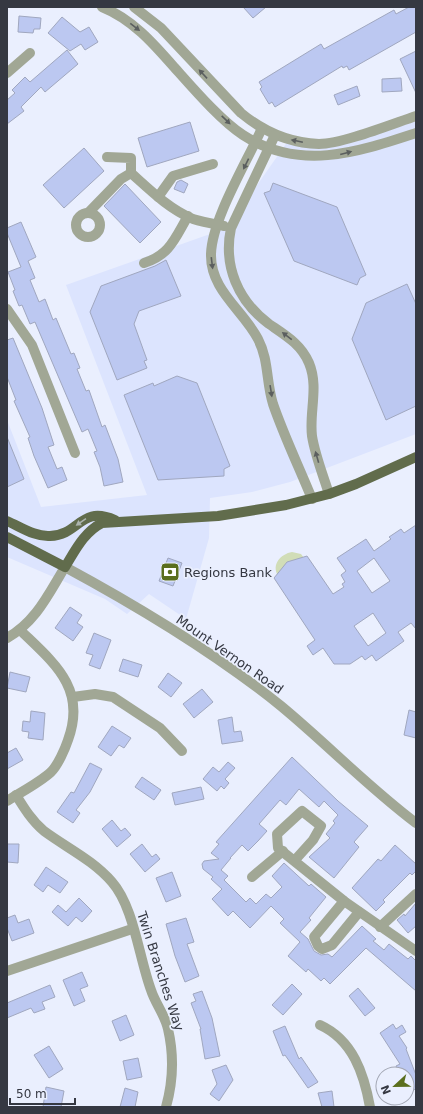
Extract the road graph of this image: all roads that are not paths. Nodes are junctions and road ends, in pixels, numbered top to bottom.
1 (102, 7) edge
2 (134, 7) edge
3 (30, 53) dead end
4 (7, 73) edge
5 (416, 116) edge
6 (262, 128) junction
7 (416, 133) edge
8 (275, 136) junction
9 (256, 142) junction
10 (269, 148) junction
11 (107, 157) dead end
12 (213, 164) dead end
13 (131, 173) junction
14 (158, 197) junction
15 (89, 212) dead end
16 (188, 216) junction
17 (217, 225) junction
18 (231, 228) junction
19 (144, 263) dead end
20 (7, 309) edge
21 (75, 453) dead end
22 (416, 457) edge
23 (329, 494) junction
24 (312, 499) junction
25 (7, 520) edge
26 (117, 521) junction
27 (7, 537) edge
28 (65, 567) junction
29 (20, 630) junction
30 (7, 638) edge
31 (73, 697) junction
32 (182, 751) dead end
33 (16, 795) junction
34 (7, 801) edge
35 (416, 823) edge
36 (283, 851) junction
37 (295, 860) junction
38 (252, 877) dead end
39 (416, 894) edge
40 (344, 901) junction
41 (359, 912) junction
42 (380, 928) junction
43 (132, 929) junction
44 (416, 951) edge
45 (7, 971) edge
46 (320, 1024) dead end
47 (166, 1107) edge
48 (370, 1107) edge

1 -> 9 street
6 -> 2 street
3 - 4 street
5 -> 8 street
6 - 8 street
6 - 9 street
10 -> 7 street
8 - 10 street
9 - 10 street
9 -> 17 street
10 - 18 street
11 - 13 street
12 - 14 street
13 - 14 street
13 - 15 street
14 - 16 street
16 - 17 street
16 - 19 street
17 - 18 street
17 -> 24 street
23 -> 18 street
20 - 21 street
22 - 23 main road
23 - 24 main road
24 - 26 main road
26 -> 25 main road
26 - 28 main road
27 - 28 main road, Mount Vernon Road
28 - 29 street
28 - 35 street, Mount Vernon Road
29 - 30 street
29 - 31 street
31 - 32 street
31 - 33 street
33 - 34 street
33 - 43 street, Twin Branches Way
36 - 37 street
36 - 37 street
36 - 38 street
37 - 40 street
39 - 42 street
40 - 41 street
40 - 41 street
41 - 42 street
42 - 44 street
43 - 45 street
43 - 47 street, Twin Branches Way
46 - 48 street

